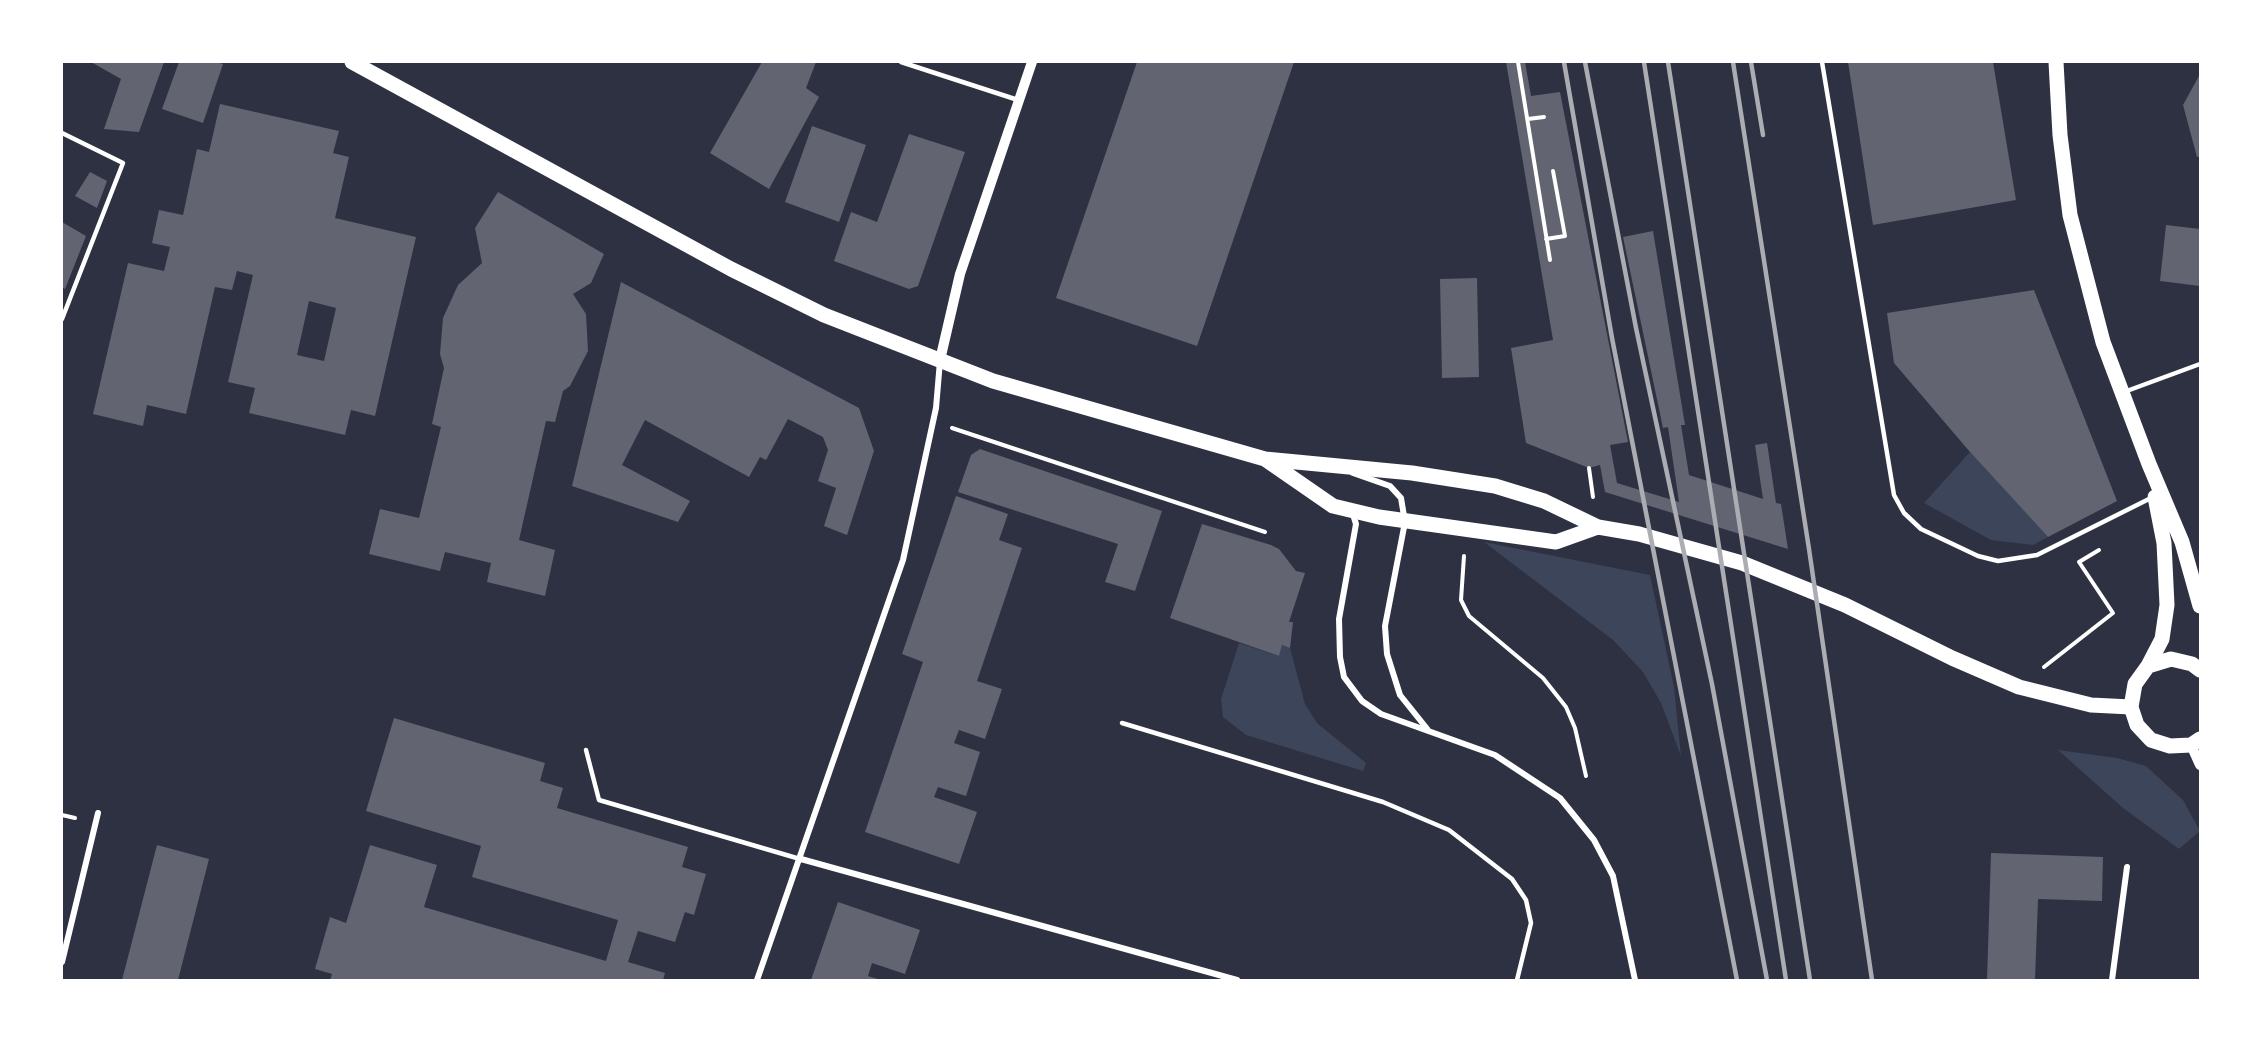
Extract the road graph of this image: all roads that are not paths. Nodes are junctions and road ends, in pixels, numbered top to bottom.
1 (352, 62) edge
2 (901, 62) edge
3 (1032, 62) edge
4 (1822, 62) edge
5 (2056, 62) edge
6 (1018, 100) junction
7 (62, 132) edge
8 (62, 319) edge
9 (940, 360) junction
10 (2200, 364) edge
11 (2122, 393) junction
12 (1265, 459) junction
13 (2149, 464) junction
14 (1330, 465) junction
15 (2155, 496) junction
16 (1352, 511) junction
17 (1405, 522) junction
18 (1598, 527) junction
19 (2200, 606) edge
20 (2148, 666) junction
21 (2200, 670) edge
22 (2131, 707) junction
23 (1122, 723) dead end
24 (1430, 731) junction
25 (2196, 742) edge
26 (586, 750) dead end
27 (2200, 765) edge
28 (98, 813) dead end
29 (801, 859) junction
30 (2127, 867) dead end
31 (62, 962) edge
32 (757, 981) edge
33 (1237, 981) edge
34 (1516, 981) edge
35 (1635, 981) edge
36 (2112, 981) edge

1 - 9 main road
2 - 6 lane
3 - 6 street
4 - 15 lane
5 - 11 main road
6 - 9 street
7 - 8 lane
9 - 12 main road
9 - 29 street
10 - 11 lane
11 - 13 main road
12 - 14 main road
12 - 16 main road
13 - 15 main road
13 - 19 main road
14 - 17 street
14 - 18 main road
15 - 20 main road
16 - 17 main road
16 - 24 street
17 - 18 main road
17 - 24 street
18 - 22 main road
20 - 21 main road
20 - 22 main road
22 - 25 main road
23 - 34 lane
24 - 35 street
25 - 27 street
26 - 29 lane
28 - 31 street
29 - 32 street
29 - 33 street
30 - 36 street

